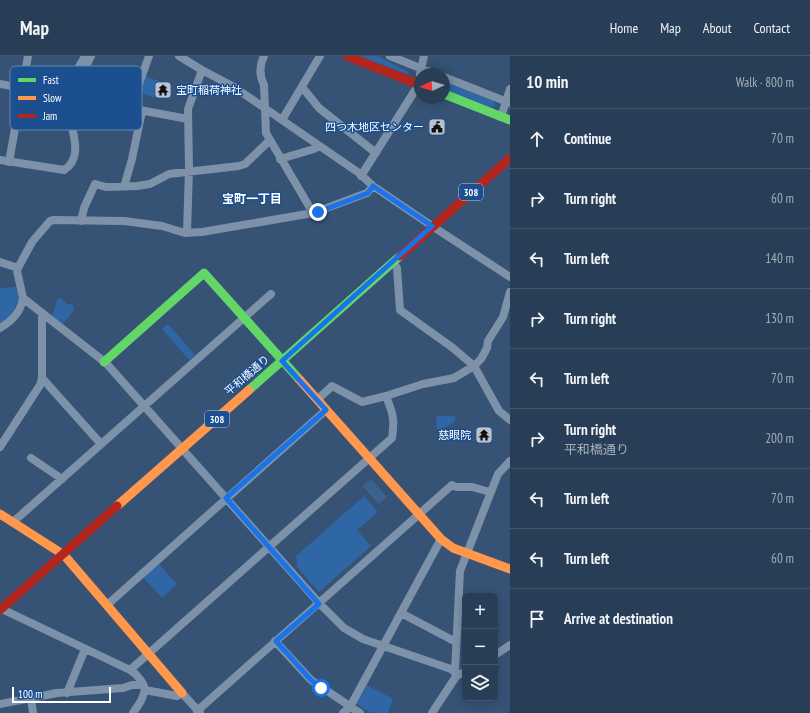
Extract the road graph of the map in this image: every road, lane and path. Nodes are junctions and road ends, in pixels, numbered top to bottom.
1 (28, 56) edge
2 (85, 56) edge
3 (91, 56) edge
4 (149, 56) edge
5 (180, 56) edge
6 (264, 56) edge
7 (320, 56) edge
8 (347, 56) edge
9 (390, 56) edge
10 (424, 56) edge
11 (26, 66) edge
12 (80, 66) edge
13 (86, 66) edge
14 (414, 68) edge
15 (422, 68) edge
16 (202, 70) junction
17 (142, 76) edge
18 (450, 79) edge
19 (414, 82) edge
20 (0, 84) edge
21 (10, 86) edge
22 (302, 88) junction
23 (510, 89) edge
24 (414, 91) edge
25 (450, 96) edge
26 (508, 103) edge
27 (265, 109) junction
28 (142, 111) edge
29 (501, 117) junction
30 (188, 119) junction
31 (282, 120) junction
32 (510, 120) edge
33 (16, 130) edge
34 (73, 130) edge
35 (138, 130) edge
36 (269, 141) junction
37 (319, 146) junction
38 (376, 153) junction
39 (280, 158) junction
40 (510, 158) edge
41 (0, 160) edge
42 (10, 162) junction
43 (188, 172) junction
44 (361, 176) junction
45 (124, 186) junction
46 (373, 186) junction
47 (313, 213) junction
48 (81, 221) junction
49 (432, 226) junction
50 (187, 233) junction
51 (0, 262) edge
52 (393, 262) junction
53 (18, 268) junction
54 (510, 277) edge
55 (510, 292) edge
56 (271, 294) dead end
57 (23, 298) junction
58 (42, 313) junction
59 (244, 317) junction
60 (0, 328) edge
61 (282, 361) junction
62 (104, 362) junction
63 (474, 366) junction
64 (42, 378) junction
65 (386, 396) junction
66 (317, 400) junction
67 (144, 406) junction
68 (326, 410) junction
69 (510, 420) edge
70 (101, 444) junction
71 (0, 447) edge
72 (182, 449) junction
73 (31, 458) dead end
74 (369, 459) junction
75 (510, 461) edge
76 (62, 479) junction
77 (490, 492) junction
78 (226, 498) junction
79 (0, 514) edge
80 (419, 515) junction
81 (13, 522) junction
82 (441, 539) junction
83 (269, 548) junction
84 (64, 554) junction
85 (467, 554) junction
86 (510, 569) edge
87 (319, 604) junction
88 (107, 605) junction
89 (1, 609) edge
90 (401, 613) junction
91 (276, 641) junction
92 (456, 642) junction
93 (510, 645) edge
94 (383, 646) junction
95 (85, 648) junction
96 (498, 653) edge
97 (149, 654) junction
98 (130, 670) junction
99 (460, 673) edge
100 (144, 688) junction
101 (67, 693) junction
102 (182, 693) junction
103 (30, 698) junction
104 (0, 704) edge
105 (350, 706) junction
106 (198, 712) edge
107 (33, 713) edge
108 (133, 713) edge
109 (343, 713) edge
110 (360, 713) edge
111 (432, 713) edge

1 - 11 street
2 - 12 street
3 - 13 street
4 - 17 street
5 - 16 street
6 - 27 street
7 - 22 street
8 - 19 street
9 - 14 street
10 - 15 street
16 - 27 street
16 - 30 street
18 - 26 street
20 - 21 street
22 - 31 street
22 - 38 street
23 - 26 street
24 - 38 street
25 - 29 street
26 - 29 street
27 - 31 street
27 - 36 street
28 - 30 street
29 - 32 street
30 - 43 street
31 - 37 street
33 - 42 street
34 - 42 street
35 - 45 street
36 - 39 street
36 - 43 street
37 - 39 street
37 - 44 street
38 - 44 street
39 - 47 street
40 - 49 street, 平和橋通り / 308
41 - 42 street
43 - 45 street
43 - 50 street
44 - 46 street
45 - 48 street
46 - 47 street
46 - 49 street
47 - 50 street
48 - 50 street
48 - 53 street
49 - 52 street, 平和橋通り / 308
49 - 54 street
51 - 53 street
52 - 61 street, 平和橋通り / 308
52 - 63 street
53 - 57 street
55 - 63 street
56 - 59 street
57 - 58 street
57 - 60 street
58 - 62 street
58 - 64 street
59 - 61 street
59 - 62 street
59 - 67 street
61 - 66 street
61 - 72 street, 平和橋通り / 308
62 - 67 street
63 - 65 street
63 - 69 street
64 - 70 street
64 - 71 street
65 - 66 street
65 - 74 street
66 - 68 street
67 - 70 street
67 - 72 street
68 - 74 street
68 - 78 street
70 - 76 street
72 - 78 street
72 - 84 street, 平和橋通り / 308
73 - 76 street
74 - 80 street
74 - 83 street
75 - 77 street
76 - 81 street
77 - 80 street
77 - 85 street
78 - 83 street
78 - 88 street
79 - 81 street
80 - 82 street
80 - 87 street
81 - 84 street
82 - 85 street
82 - 90 street
83 - 87 street
83 - 97 street
84 - 88 street
84 - 89 street, 平和橋通り / 308
85 - 86 street
85 - 92 street
87 - 91 street
87 - 94 street
88 - 97 street
89 - 95 street
90 - 92 street
90 - 94 street
91 - 105 street
91 - 106 street
92 - 99 street
93 - 96 street
94 - 99 street
94 - 105 street
95 - 98 street
95 - 101 street
97 - 98 street
97 - 102 street
98 - 100 street
99 - 111 street
100 - 101 street
100 - 102 street
100 - 108 street
101 - 103 street
102 - 106 street
103 - 104 street
103 - 107 street
105 - 109 street
105 - 110 street

